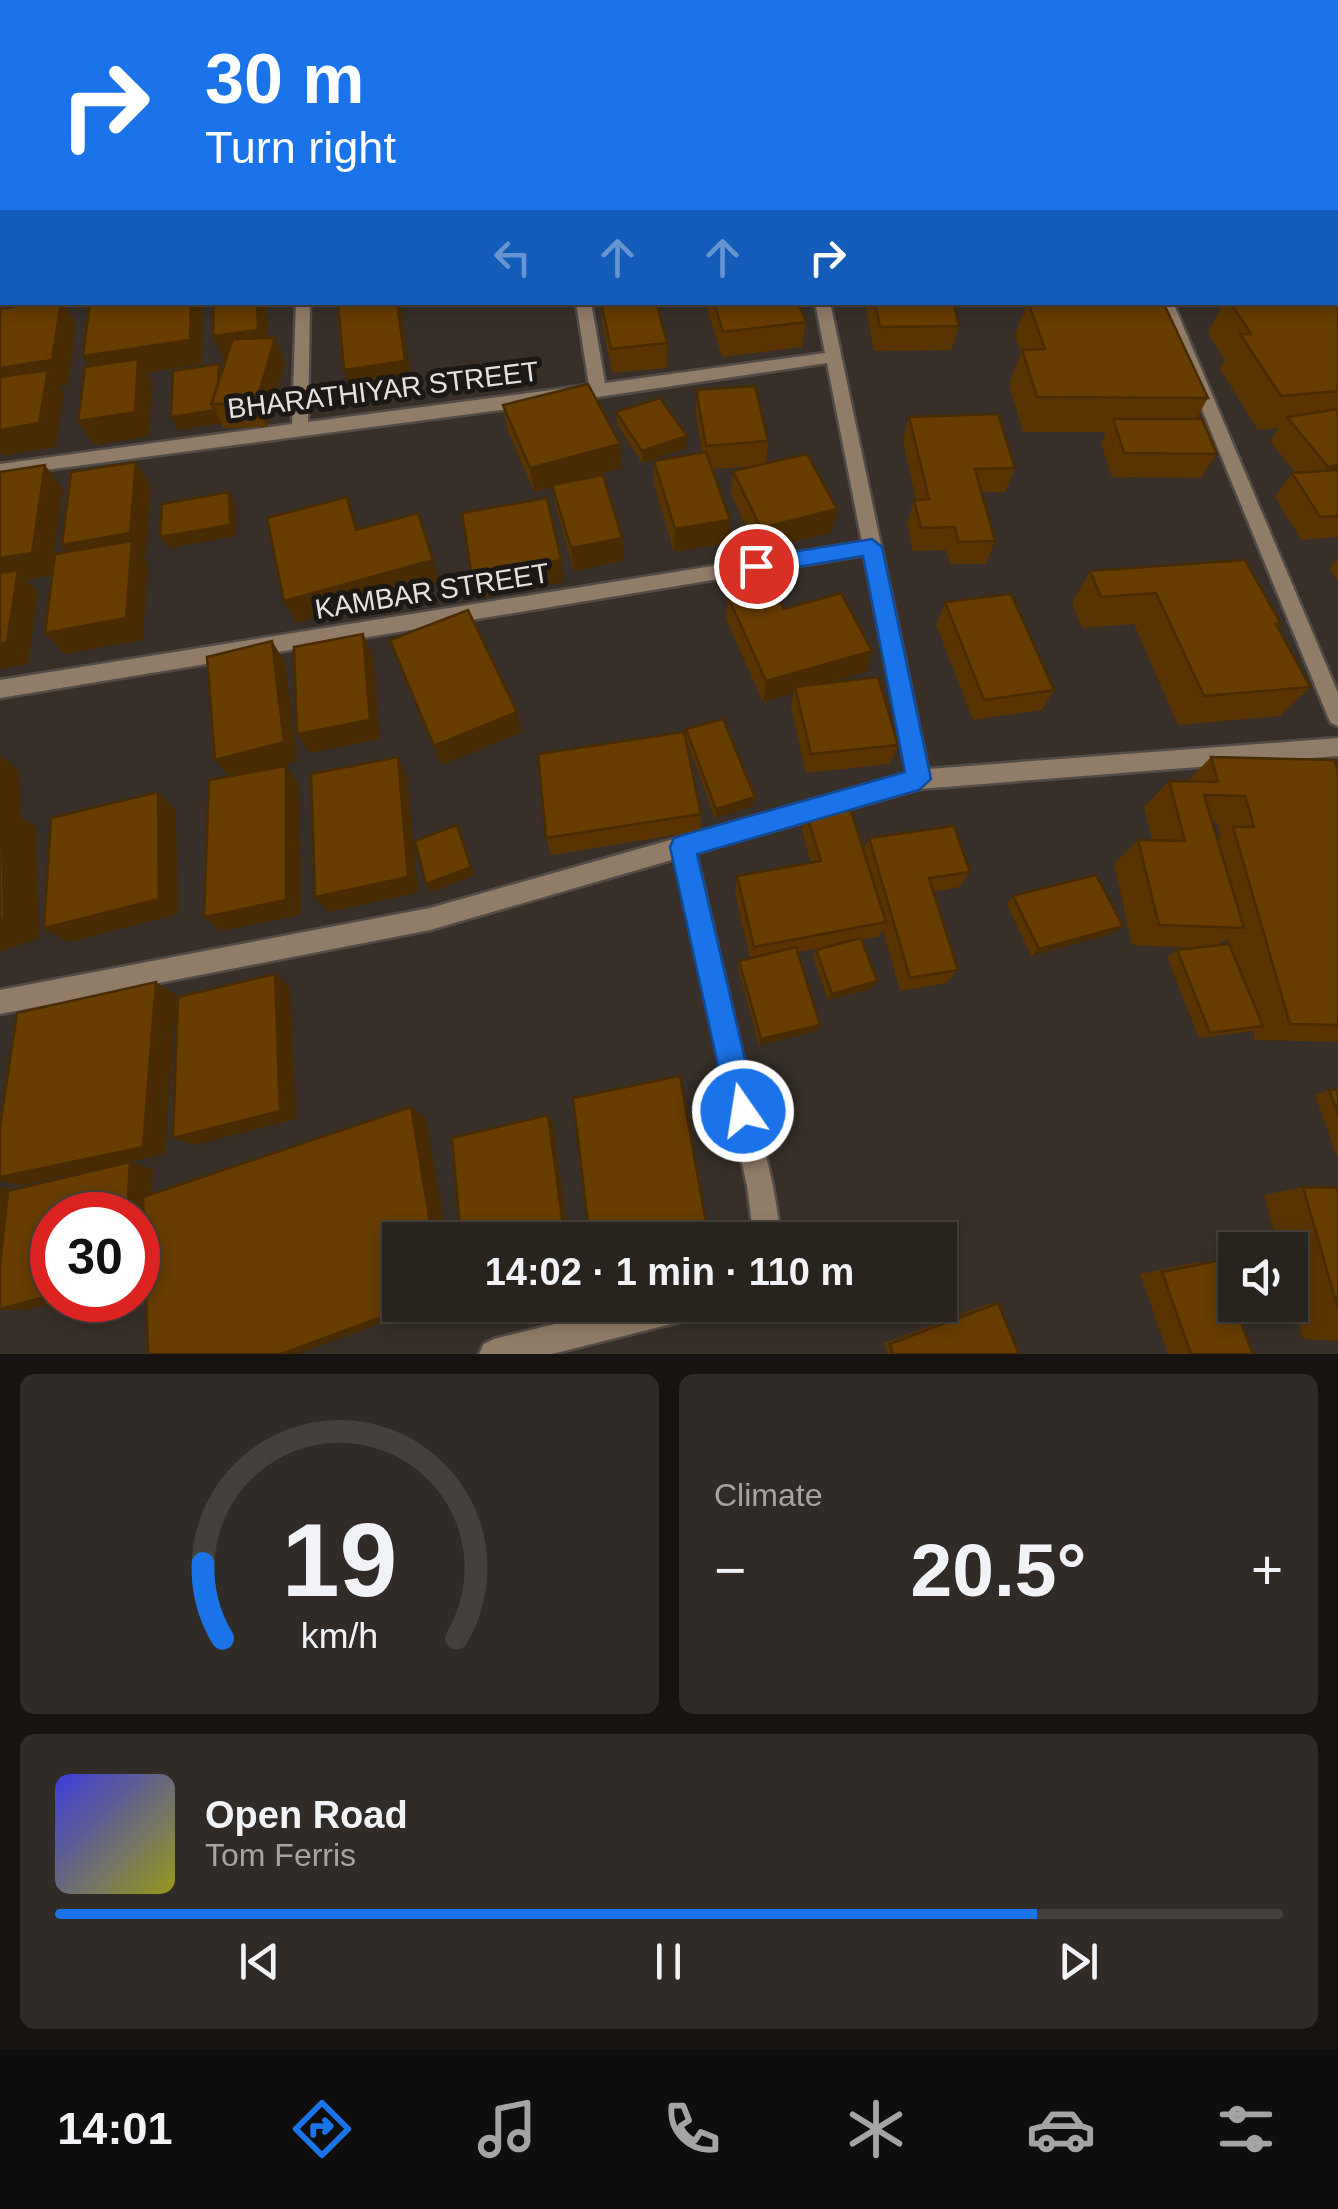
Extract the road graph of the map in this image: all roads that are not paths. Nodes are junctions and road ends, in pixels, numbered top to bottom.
1 (303, 305) edge
2 (583, 305) edge
3 (823, 305) edge
4 (1166, 305) edge
5 (833, 356) junction
6 (598, 392) junction
7 (300, 426) junction
8 (0, 470) edge
9 (872, 547) junction
10 (0, 689) edge
11 (1338, 717) edge
12 (1338, 747) edge
13 (919, 779) junction
14 (683, 847) junction
15 (0, 1002) edge
16 (765, 1222) edge
17 (623, 1322) edge
18 (494, 1354) edge

1 - 7 street
2 - 6 street
3 - 5 street
4 - 11 street
5 - 6 street, BHARATHIYAR STREET
5 - 9 street
6 - 7 street, BHARATHIYAR STREET
7 - 8 street, BHARATHIYAR STREET
9 - 10 street, KAMBAR STREET
9 - 13 street
12 - 13 street
13 - 14 street
14 - 15 street
14 - 16 street
17 - 18 street

